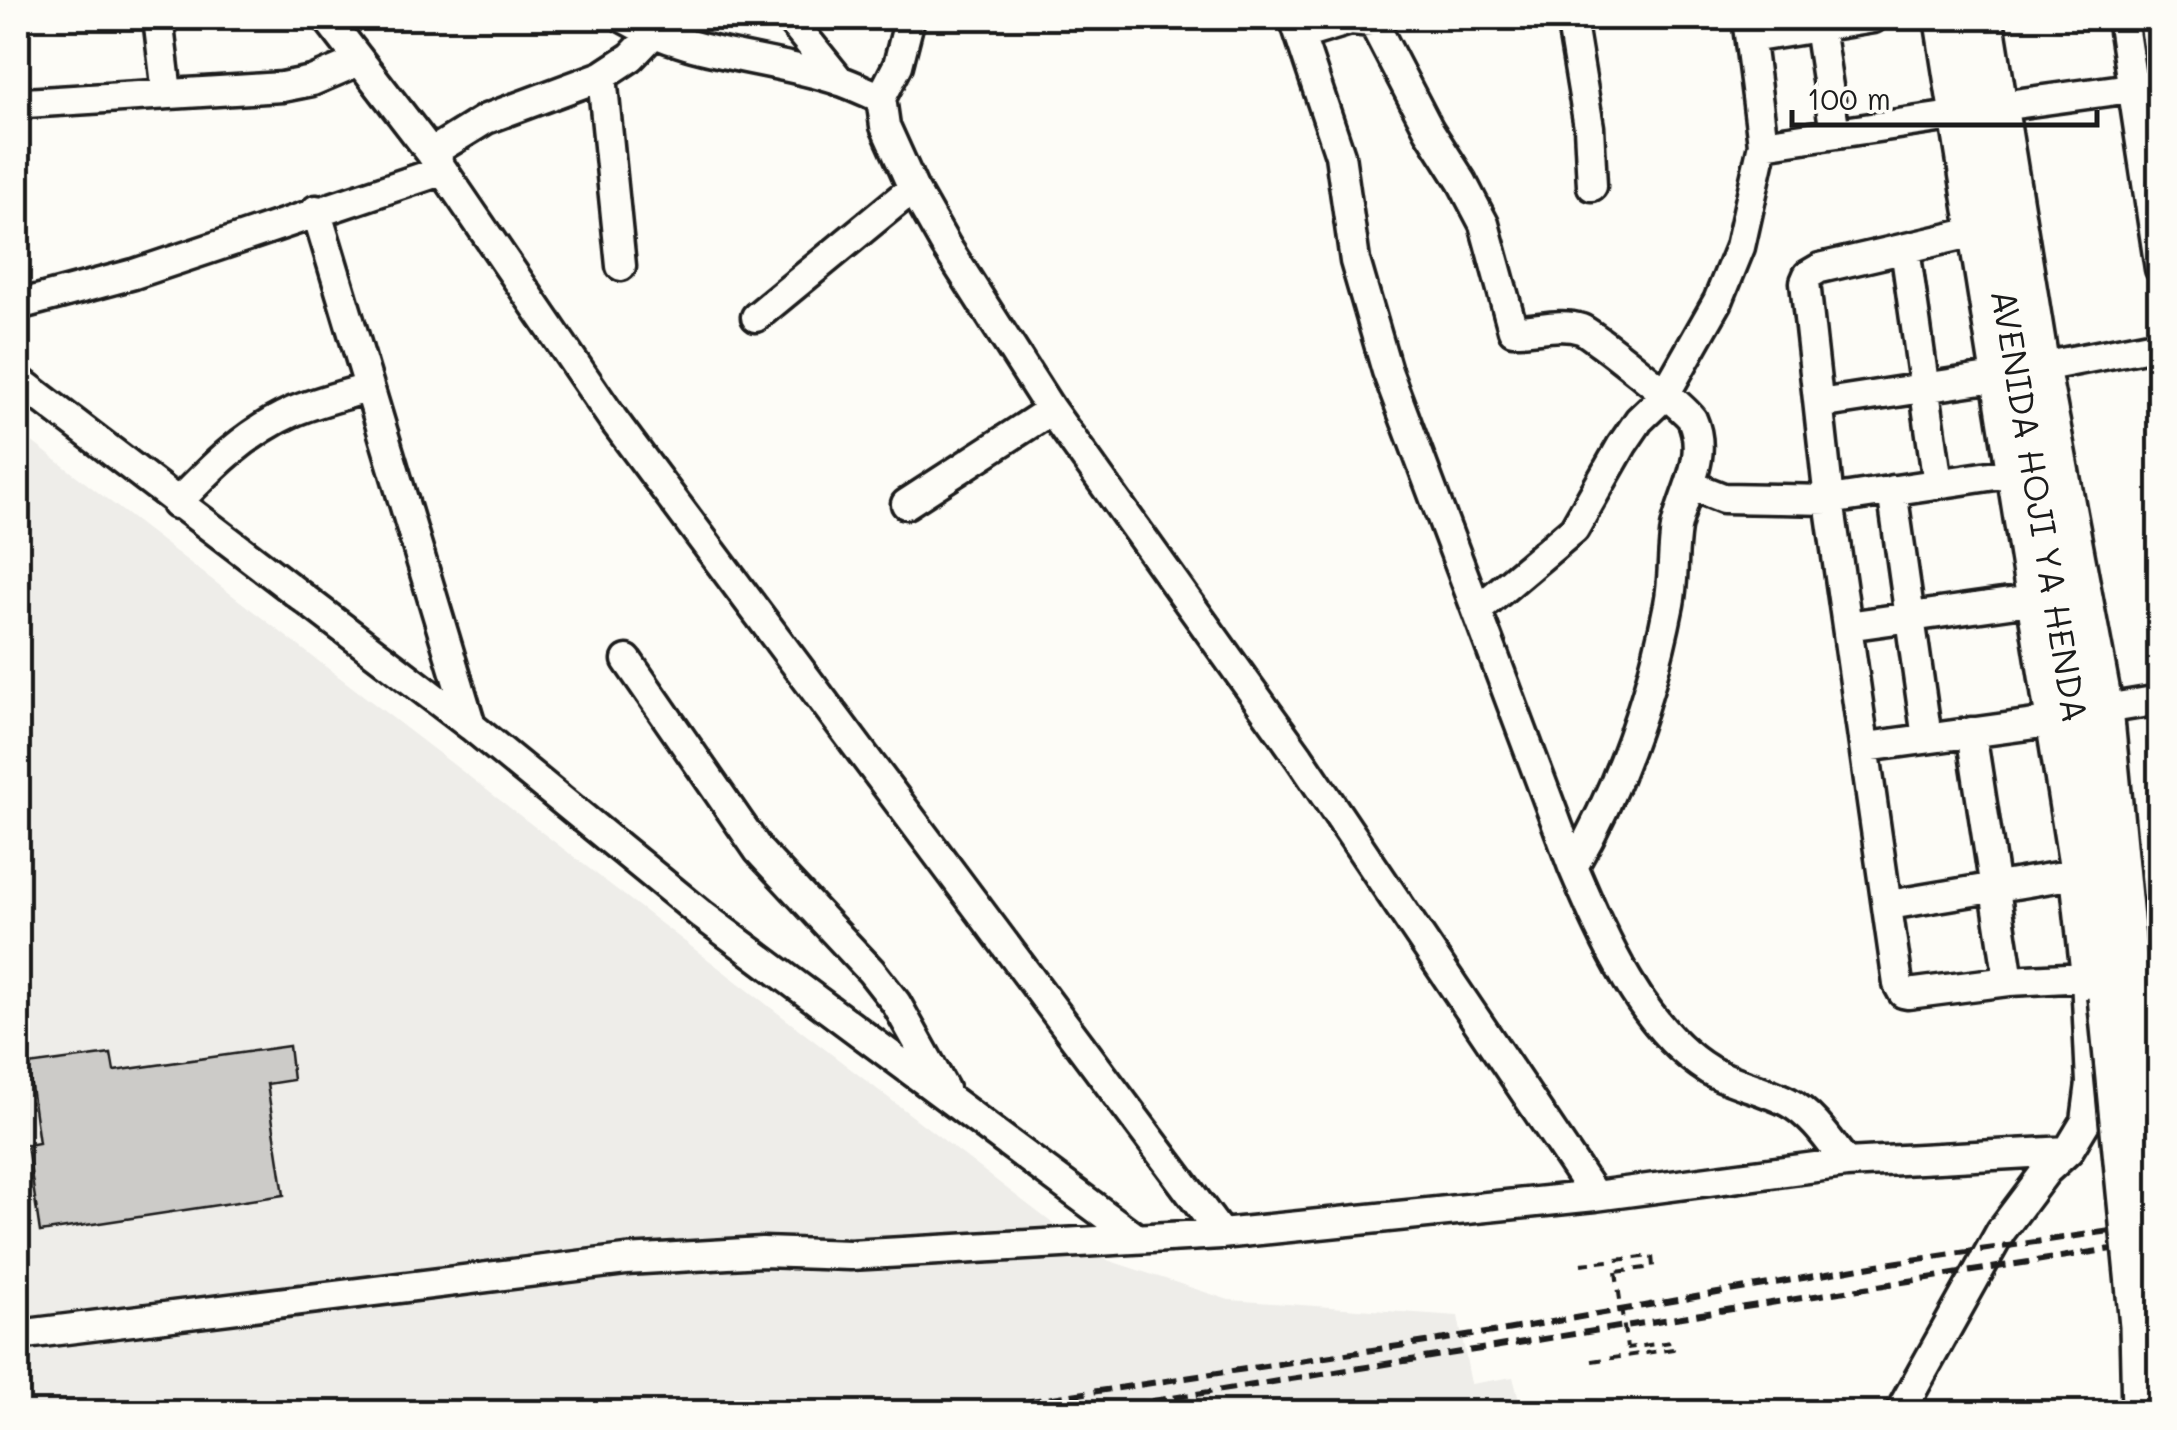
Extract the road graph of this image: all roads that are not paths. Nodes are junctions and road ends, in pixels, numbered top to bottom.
1 (158, 18) edge
2 (327, 18) edge
3 (789, 18) edge
4 (910, 18) edge
5 (1572, 18) edge
6 (1864, 18) edge
7 (1939, 18) edge
8 (1957, 18) edge
9 (1985, 18) edge
10 (2122, 18) edge
11 (637, 22) edge
12 (1298, 26) edge
13 (1819, 27) junction
14 (1749, 28) edge
15 (360, 61) junction
16 (602, 76) junction
17 (840, 80) junction
18 (2146, 86) edge
19 (167, 94) junction
20 (881, 98) junction
21 (18, 99) edge
22 (2000, 106) junction
23 (1952, 116) junction
24 (1835, 132) junction
25 (1764, 144) junction
26 (436, 162) junction
27 (1592, 186) dead end
28 (913, 188) junction
29 (316, 210) junction
30 (1971, 232) junction
31 (1905, 248) junction
32 (621, 266) dead end
33 (2160, 269) edge
34 (18, 305) edge
35 (756, 317) dead end
36 (2160, 344) edge
37 (2041, 368) junction
38 (1995, 376) junction
39 (18, 380) edge
40 (367, 388) junction
41 (1924, 388) junction
42 (1664, 396) junction
43 (1820, 404) junction
44 (1051, 410) junction
45 (2021, 471) junction
46 (1938, 484) junction
47 (1690, 485) junction
48 (1892, 490) junction
49 (1829, 500) junction
50 (176, 504) junction
51 (906, 504) dead end
52 (2030, 600) junction
53 (1478, 610) junction
54 (1910, 616) junction
55 (1847, 626) junction
56 (627, 660) dead end
57 (2160, 700) edge
58 (2105, 710) junction
59 (2050, 722) junction
60 (471, 726) junction
61 (1971, 732) junction
62 (1927, 738) junction
63 (1866, 747) junction
64 (1573, 867) junction
65 (2074, 874) junction
66 (1995, 887) junction
67 (1889, 905) junction
68 (2009, 982) junction
69 (2108, 988) junction
70 (947, 1095) junction
71 (2068, 1151) junction
72 (1846, 1163) junction
73 (1595, 1196) junction
74 (1221, 1234) junction
75 (1136, 1238) junction
76 (2160, 1277) edge
77 (18, 1336) edge
78 (1900, 1412) edge
79 (2140, 1412) edge

1 - 19 street
2 - 15 street
3 - 17 street
4 - 20 street
5 - 27 street
6 - 13 street
7 - 23 street, AVENIDA HOJI YA HENDA
8 - 45 main road, AVENIDA HOJI YA HENDA
9 - 22 main road, AVENIDA HOJI YA HENDA
10 - 18 street
11 - 16 street
11 - 17 street
12 - 42 street
12 - 53 street
13 - 14 street
13 - 24 street
14 - 25 street
15 - 19 street
15 - 26 street
16 - 26 street
16 - 32 street
17 - 20 street
18 - 22 street
18 - 33 street
19 - 21 street
20 - 28 street
22 - 37 main road, AVENIDA HOJI YA HENDA
23 - 24 street
23 - 30 street, AVENIDA HOJI YA HENDA
24 - 25 street
25 - 42 street
26 - 29 street
26 - 74 street
28 - 35 street
28 - 44 street
29 - 34 street
29 - 40 street
30 - 31 street
30 - 38 street, AVENIDA HOJI YA HENDA
31 - 41 street
31 - 43 street
36 - 37 street
37 - 58 main road, AVENIDA HOJI YA HENDA
38 - 41 street
38 - 45 street, AVENIDA HOJI YA HENDA
39 - 50 street
40 - 50 street
40 - 60 street
41 - 43 street
41 - 46 street
42 - 47 street
42 - 53 street
43 - 49 street
44 - 51 street
44 - 73 street
45 - 46 street
45 - 52 street, AVENIDA HOJI YA HENDA
45 - 69 main road, AVENIDA HOJI YA HENDA
46 - 48 street
47 - 49 street
47 - 64 street
48 - 49 street
48 - 54 street
49 - 55 street
50 - 60 street
52 - 54 street
52 - 59 street, AVENIDA HOJI YA HENDA
53 - 64 street
54 - 55 street
54 - 62 street
55 - 63 street
56 - 70 street
57 - 58 street
58 - 69 main road, AVENIDA HOJI YA HENDA
59 - 61 street
59 - 65 street, AVENIDA HOJI YA HENDA
60 - 70 street
61 - 62 street
61 - 66 street
62 - 63 street
63 - 67 street
64 - 72 street
65 - 66 street
65 - 69 street, AVENIDA HOJI YA HENDA
66 - 67 street
66 - 68 street
67 - 68 street
68 - 69 street
69 - 71 street, AVENIDA HOJI YA HENDA
69 - 76 main road, bridge
69 - 79 main road, bridge
70 - 75 street
71 - 72 street
71 - 78 street, AVENIDA HOJI YA HENDA
72 - 73 street
73 - 74 street
74 - 75 street
75 - 77 street

